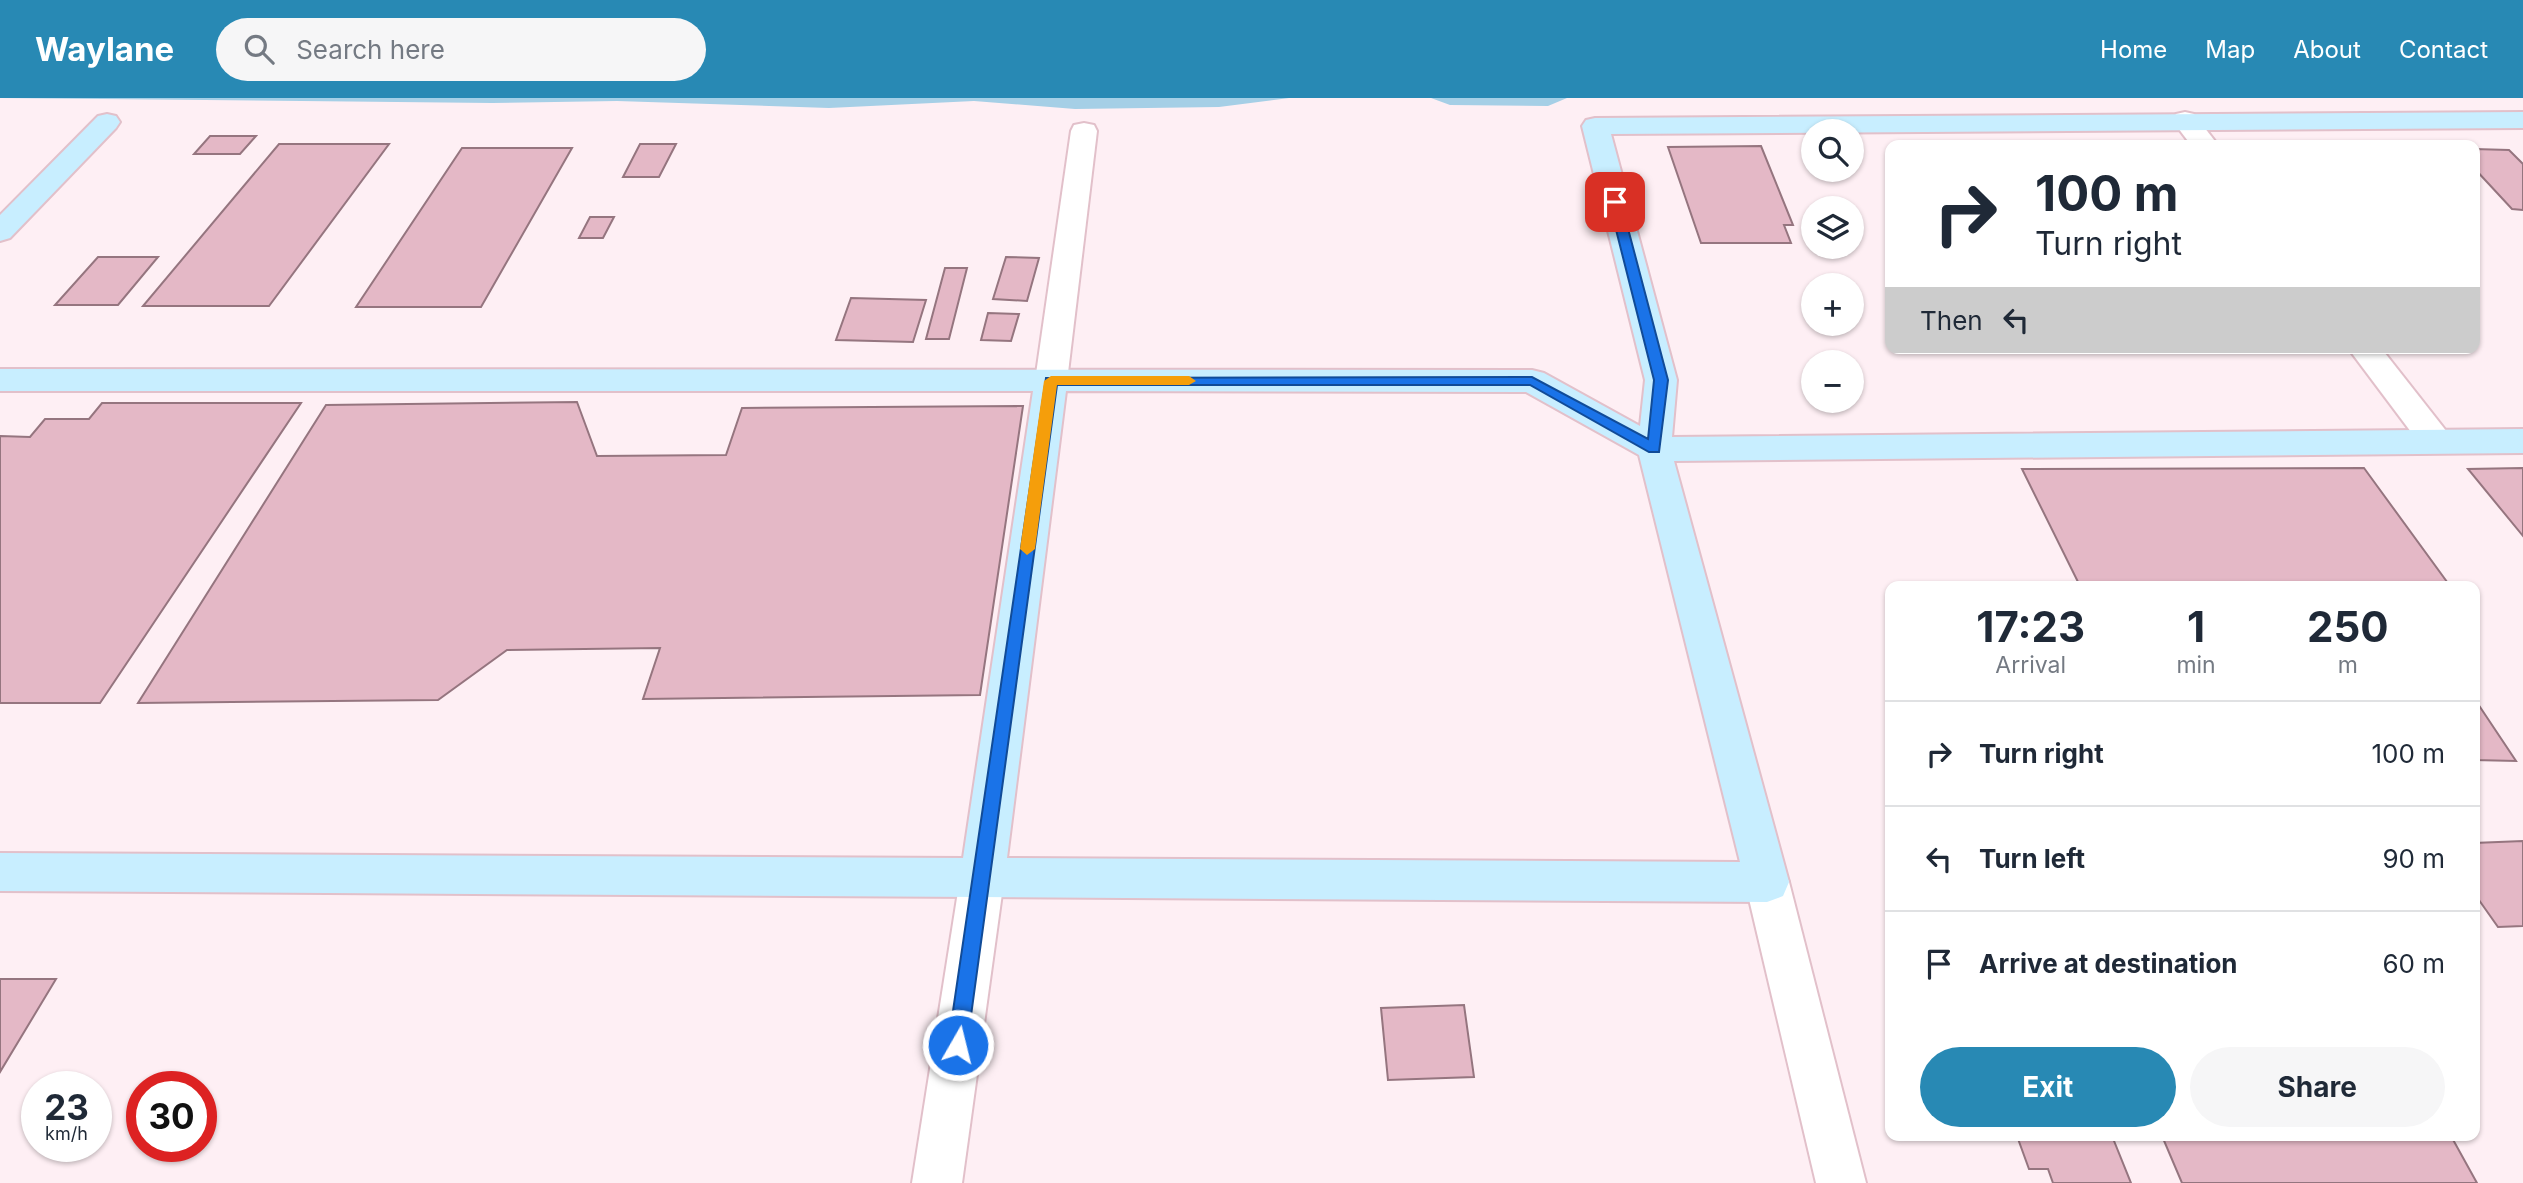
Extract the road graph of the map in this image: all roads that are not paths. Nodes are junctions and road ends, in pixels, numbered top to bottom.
1 (2185, 120) junction
2 (2523, 120) edge
3 (107, 121) dead end
4 (1084, 131) dead end
5 (2201, 140) edge
6 (0, 232) edge
7 (2369, 354) edge
8 (0, 380) edge
9 (1051, 381) junction
10 (2435, 440) junction
11 (2523, 441) edge
12 (1654, 449) junction
13 (0, 872) edge
14 (982, 878) junction
15 (1767, 882) junction
16 (937, 1183) edge
17 (1840, 1183) edge

1 - 2 street
1 - 5 street
1 - 12 street
3 - 6 street
4 - 9 street
7 - 10 street
8 - 9 street
9 - 12 street
9 - 14 street
10 - 11 street
10 - 12 street
12 - 15 street
13 - 14 street
14 - 15 street
14 - 16 street
15 - 17 street

